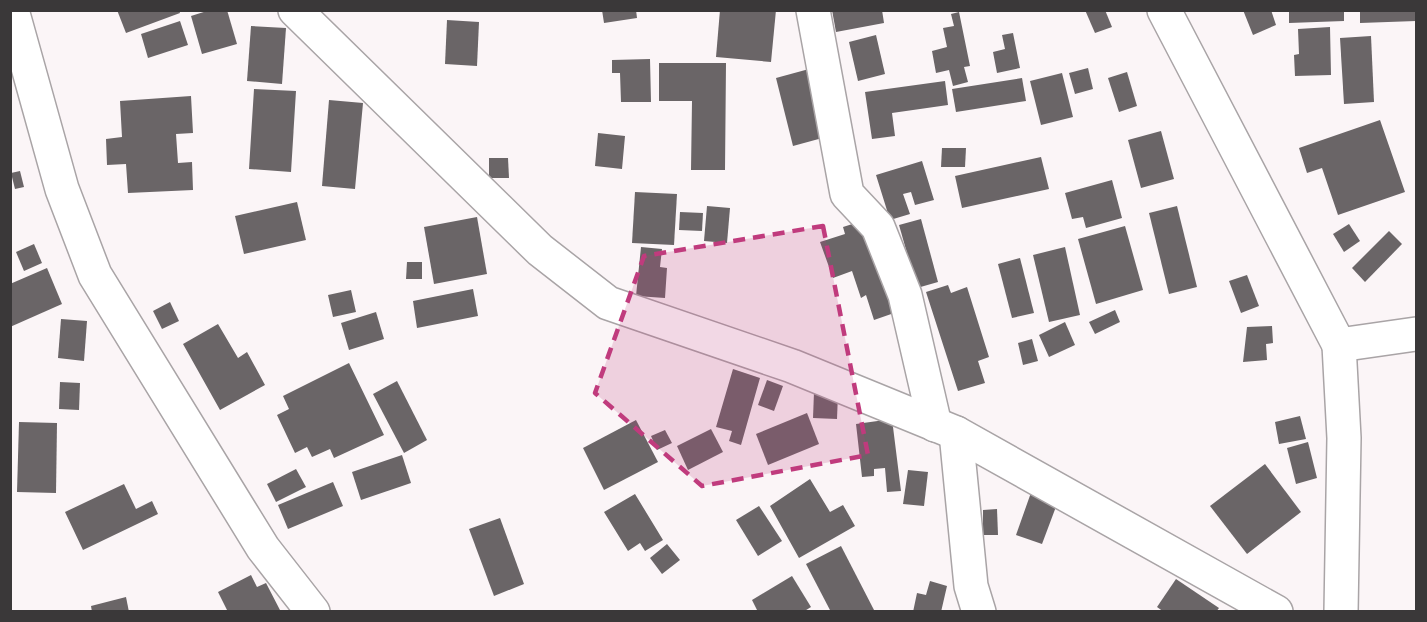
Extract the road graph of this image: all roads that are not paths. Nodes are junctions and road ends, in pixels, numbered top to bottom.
1 (12, 10) edge
2 (295, 10) edge
3 (813, 10) edge
4 (1164, 10) edge
5 (1416, 334) edge
6 (1339, 345) junction
7 (945, 429) junction
8 (313, 612) edge
9 (979, 612) edge
10 (1276, 612) edge
11 (1341, 612) edge

1 - 8 street
2 - 7 street
3 - 7 street
4 - 6 street
5 - 6 street
6 - 11 street
7 - 9 street
7 - 10 street

